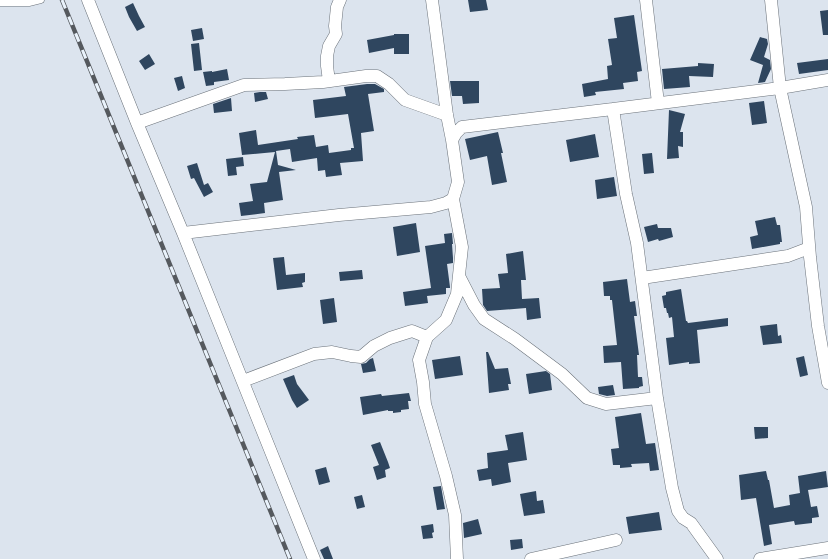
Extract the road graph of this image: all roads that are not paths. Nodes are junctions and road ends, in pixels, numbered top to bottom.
1 (40, 0) edge
2 (88, 0) edge
3 (340, 0) edge
4 (432, 0) edge
5 (646, 0) edge
6 (771, 0) edge
7 (0, 3) edge
8 (828, 80) edge
9 (329, 81) junction
10 (780, 88) junction
11 (658, 103) junction
12 (613, 109) junction
13 (447, 115) junction
14 (138, 124) junction
15 (452, 140) junction
16 (453, 199) junction
17 (183, 233) junction
18 (810, 248) junction
19 (459, 276) junction
20 (642, 278) junction
21 (427, 337) junction
22 (243, 381) junction
23 (828, 383) edge
24 (657, 398) junction
25 (616, 540) dead end
26 (828, 548) edge
27 (804, 556) edge
28 (314, 559) edge
29 (457, 559) edge
30 (531, 559) edge
31 (717, 559) edge
32 (760, 559) edge

1 - 7 lane
2 - 14 street
3 - 9 street
4 - 13 street
5 - 11 street
6 - 10 street
8 - 10 street
9 - 13 street
9 - 14 street
10 - 11 street
10 - 18 street
11 - 12 street
12 - 15 street
12 - 20 street
13 - 15 street
14 - 17 street
15 - 16 street
16 - 17 street
16 - 19 street
17 - 22 street
18 - 20 street
18 - 23 street
19 - 21 street
19 - 24 street
20 - 24 street
21 - 22 street
21 - 29 street
22 - 28 street
24 - 31 street
25 - 30 street
26 - 27 street
27 - 32 street

